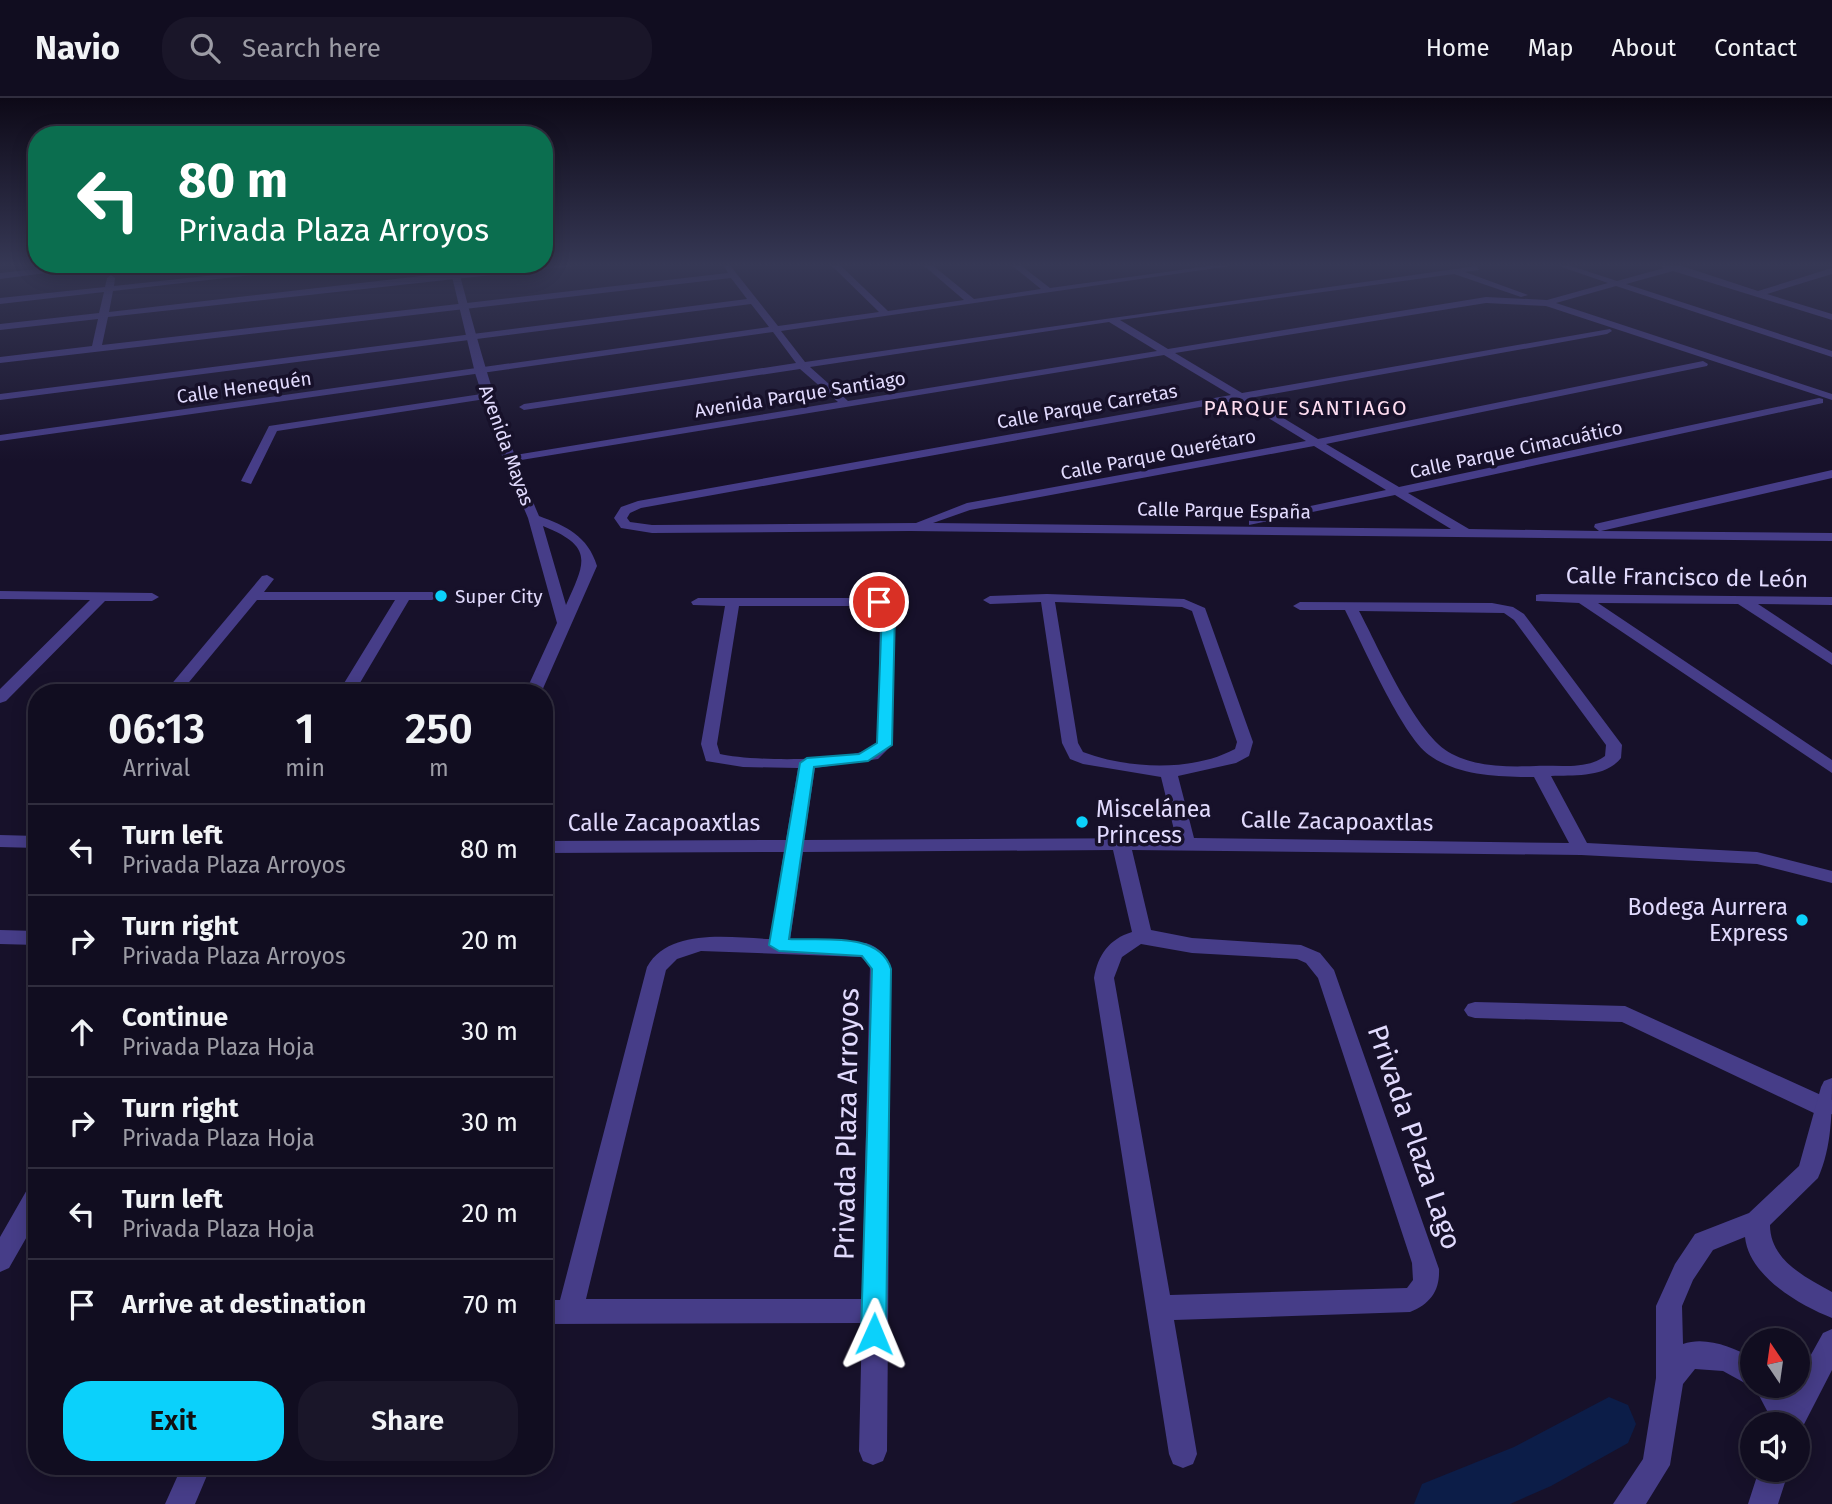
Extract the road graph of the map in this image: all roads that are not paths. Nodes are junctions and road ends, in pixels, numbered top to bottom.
1 (101, 330) edge
2 (250, 330) edge
3 (468, 330) edge
4 (521, 330) edge
5 (785, 330) edge
6 (1043, 330) edge
7 (1129, 330) edge
8 (1305, 330) edge
9 (1366, 330) edge
10 (1602, 330) edge
11 (1628, 330) edge
12 (1756, 330) edge
13 (776, 331) junction
14 (1607, 331) junction
15 (469, 336) junction
16 (97, 348) junction
17 (1168, 352) junction
18 (1832, 355) edge
19 (0, 360) edge
20 (1181, 360) junction
21 (1703, 364) junction
22 (804, 367) junction
23 (480, 373) junction
24 (488, 396) junction
25 (1242, 396) junction
26 (0, 397) edge
27 (1832, 397) edge
28 (1819, 401) junction
29 (847, 405) junction
30 (1832, 405) edge
31 (524, 407) dead end
32 (0, 438) edge
33 (1318, 442) junction
34 (511, 464) junction
35 (1832, 474) edge
36 (247, 481) dead end
37 (1401, 492) junction
38 (534, 518) junction
39 (620, 518) joint
40 (910, 527) junction
41 (1219, 529) junction
42 (1467, 533) junction
43 (1573, 533) junction
44 (1832, 537) edge
45 (267, 579) dead end
46 (0, 595) edge
47 (102, 596) junction
48 (253, 596) junction
49 (405, 596) junction
50 (432, 596) dead end
51 (152, 597) dead end
52 (1047, 598) junction
53 (1541, 598) dead end
54 (1583, 599) junction
55 (990, 600) dead end
56 (1742, 601) junction
57 (1832, 601) edge
58 (698, 602) dead end
59 (733, 602) junction
60 (1300, 606) dead end
61 (1350, 607) junction
62 (564, 621) junction
63 (1832, 660) edge
64 (180, 684) edge
65 (351, 684) edge
66 (537, 684) edge
67 (0, 698) edge
68 (807, 763) junction
69 (1832, 768) edge
70 (1540, 772) junction
71 (1169, 773) junction
72 (0, 841) edge
73 (28, 842) edge
74 (1121, 844) junction
75 (1186, 844) junction
76 (553, 847) edge
77 (793, 847) junction
78 (1581, 849) junction
79 (1832, 877) edge
80 (1143, 936) junction
81 (0, 937) edge
82 (28, 939) edge
83 (779, 945) junction
84 (1475, 1010) dead end
85 (1828, 1097) edge
86 (28, 1212) edge
87 (1758, 1221) junction
88 (0, 1260) edge
89 (1832, 1306) edge
90 (1159, 1308) junction
91 (874, 1311) junction
92 (557, 1312) edge
93 (1832, 1342) edge
94 (1740, 1366) edge
95 (1670, 1378) junction
96 (1795, 1412) edge
97 (873, 1451) dead end
98 (1183, 1454) dead end
99 (193, 1475) edge
100 (1770, 1482) edge
101 (180, 1504) edge
102 (1628, 1504) edge
103 (1763, 1504) edge

1 - 16 street
2 - 16 street
3 - 15 street, Avenida Mayas
4 - 15 street
5 - 13 street, Calle Henequén
6 - 22 street
7 - 17 street
8 - 17 street, Avenida Parque Santiago
9 - 20 street, Avenida Parque Santiago
10 - 14 street, Avenida Parque Santiago
11 - 27 street, Avenida Parque Santiago
12 - 18 street
13 - 22 street
13 - 23 street, Calle Henequén
14 - 21 street, Avenida Parque Santiago
14 - 25 street, Calle Parque Carretas
15 - 23 street, Avenida Mayas
15 - 26 street
16 - 19 street
17 - 20 street
17 - 29 street, Avenida Parque Santiago
20 - 25 street
20 - 34 street, Avenida Parque Santiago
21 - 28 street, Avenida Parque Santiago
21 - 33 street, Calle Parque Querétaro
22 - 29 street
22 - 31 street
23 - 24 street, Avenida Mayas
23 - 32 street, Calle Henequén
24 - 34 street, Avenida Mayas
24 - 36 street
25 - 33 street
25 - 39 street, Calle Parque Carretas
28 - 30 street, Avenida Parque Santiago
28 - 37 street, Calle Parque Cimacuático
29 - 34 street, Avenida Parque Santiago
33 - 37 street
33 - 40 street, Calle Parque Querétaro
34 - 38 street, Avenida Mayas
35 - 43 street
37 - 41 street, Calle Parque Cimacuático
37 - 42 street
38 - 62 street, Avenida Mayas
38 - 62 street, Avenida Mayas
39 - 40 street, Calle Parque España
40 - 41 street, Calle Parque España
41 - 42 street, Calle Parque España
42 - 43 street, Calle Parque España
43 - 44 street, Calle Parque España
45 - 48 street
46 - 47 street
47 - 51 street
47 - 67 street
48 - 49 street
48 - 64 street
49 - 50 street
49 - 65 street
52 - 55 street
52 - 71 street
52 - 71 street
53 - 54 street, Calle Francisco de León
54 - 56 street, Calle Francisco de León
54 - 69 street
56 - 57 street, Calle Francisco de León
56 - 63 street
58 - 59 street
59 - 68 street
59 - 68 street
60 - 61 street
61 - 70 street
61 - 70 street
62 - 66 street, Avenida Mayas
68 - 77 street
70 - 78 street
71 - 75 street
72 - 73 street
74 - 75 street, Calle Zacapoaxtlas
74 - 77 street, Calle Zacapoaxtlas
74 - 80 street
75 - 78 street, Calle Zacapoaxtlas
76 - 77 street, Calle Zacapoaxtlas
77 - 83 street
78 - 79 street, Calle Zacapoaxtlas
80 - 90 street
80 - 90 street, Privada Plaza Lago
81 - 82 street
83 - 91 street, Privada Plaza Arroyos
83 - 92 street, Privada Plaza Arroyos
84 - 85 street
85 - 87 street
86 - 88 street
87 - 89 street
87 - 95 street
90 - 98 street
91 - 92 street, Privada Plaza Arroyos
91 - 97 street, Privada Plaza Arroyos
93 - 96 street
94 - 95 street
95 - 102 street
99 - 101 street
100 - 103 street

